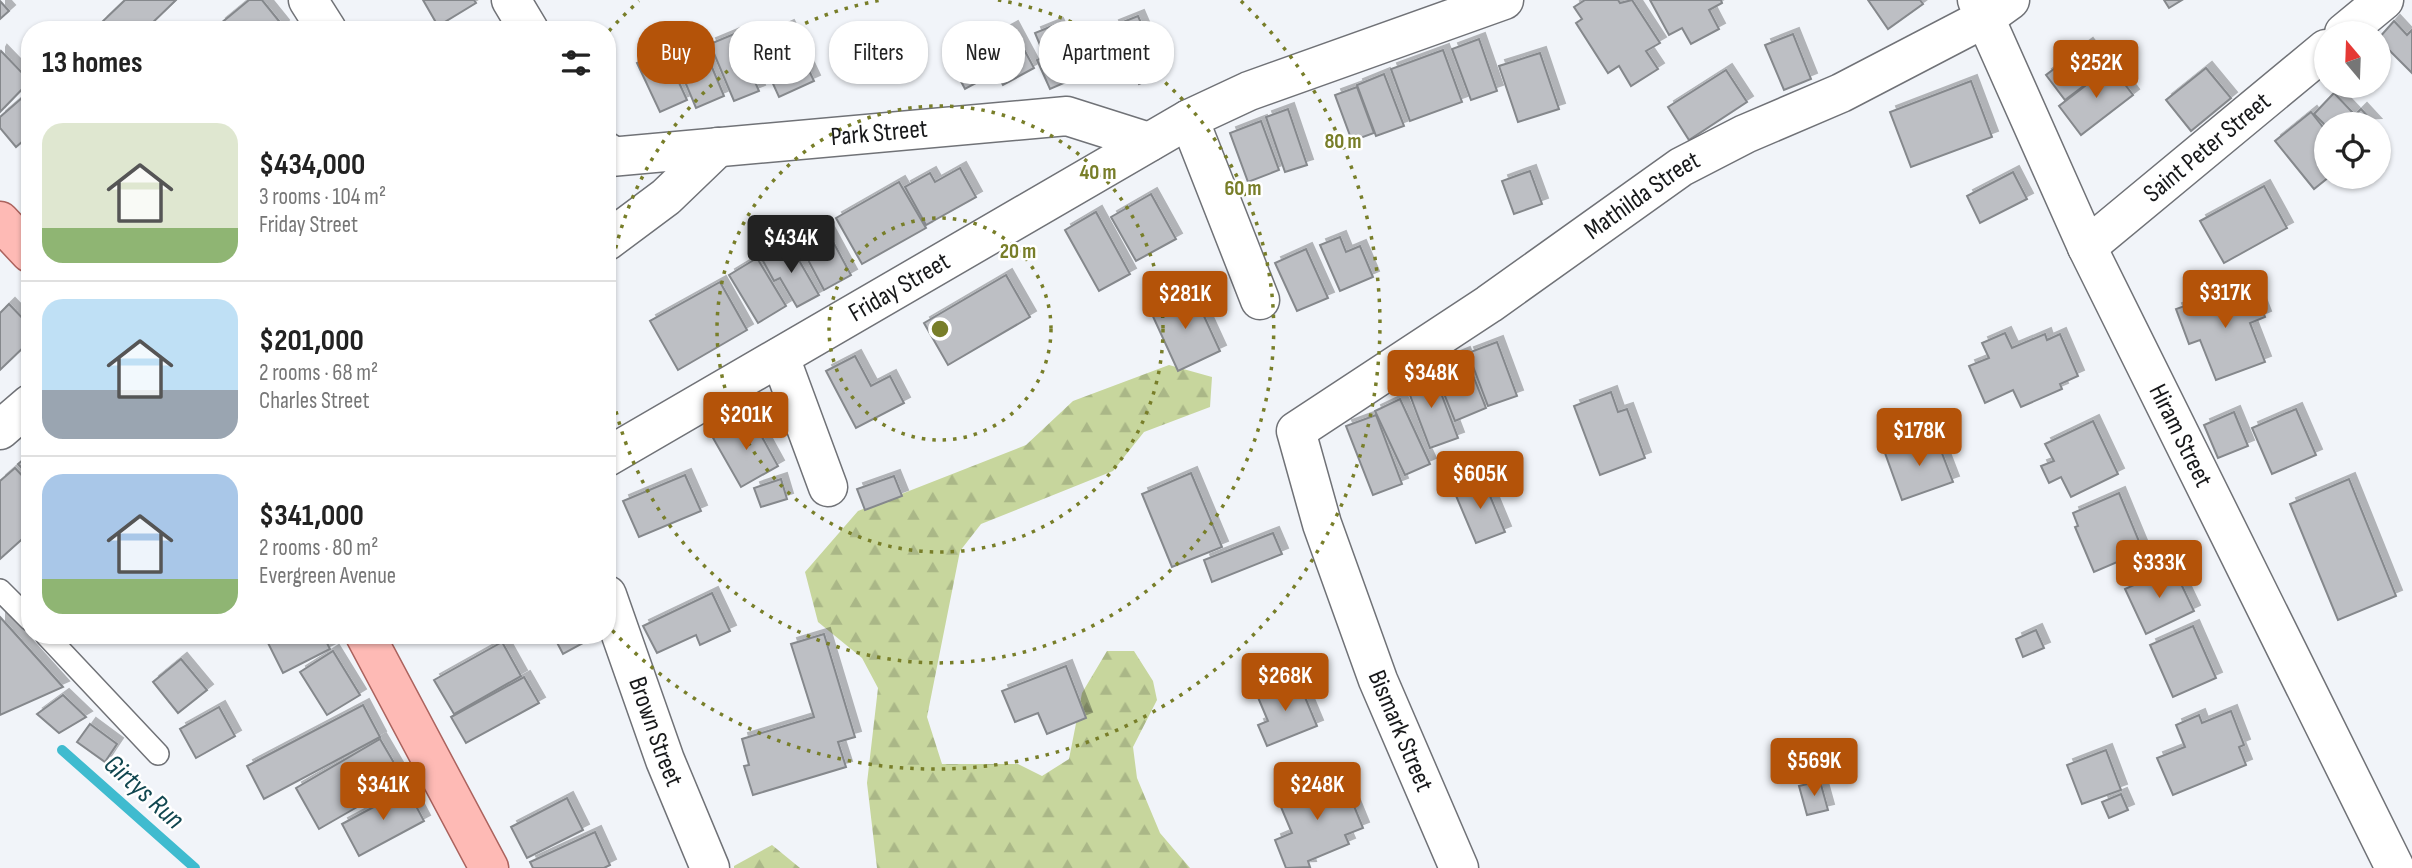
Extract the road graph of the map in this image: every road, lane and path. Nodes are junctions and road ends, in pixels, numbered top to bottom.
1 (308, 0) edge
2 (511, 0) edge
3 (1504, 0) edge
4 (2384, 0) edge
5 (1991, 6) edge
6 (321, 21) edge
7 (524, 21) edge
8 (2359, 21) edge
9 (2314, 59) edge
10 (1189, 119) junction
11 (1149, 142) junction
12 (718, 147) junction
13 (616, 156) edge
14 (0, 221) edge
15 (616, 234) edge
16 (21, 243) edge
17 (2088, 247) junction
18 (1260, 300) dead end
19 (780, 356) junction
20 (21, 412) edge
21 (0, 430) edge
22 (1296, 431) joint
23 (616, 452) edge
24 (828, 487) dead end
25 (0, 590) edge
26 (21, 611) edge
27 (616, 621) edge
28 (54, 644) edge
29 (370, 644) edge
30 (158, 754) dead end
31 (489, 868) edge
32 (710, 868) edge
33 (1459, 868) edge
34 (2395, 868) edge

1 - 6 street
2 - 7 street
3 - 10 street, Friday Street
4 - 8 street
5 - 17 street, Hiram Street
5 - 22 street, Mathilda Street
9 - 17 street, Saint Peter Street
10 - 11 street, Friday Street
10 - 18 street
11 - 12 street, Park Street
11 - 19 street, Friday Street
12 - 13 street, Park Street
12 - 15 street
14 - 16 main road
17 - 34 street, Hiram Street
19 - 23 street, Friday Street
19 - 24 street
20 - 21 street
22 - 33 street, Bismark Street
25 - 26 lane
27 - 32 street, Brown Street
28 - 30 lane
29 - 31 main road

